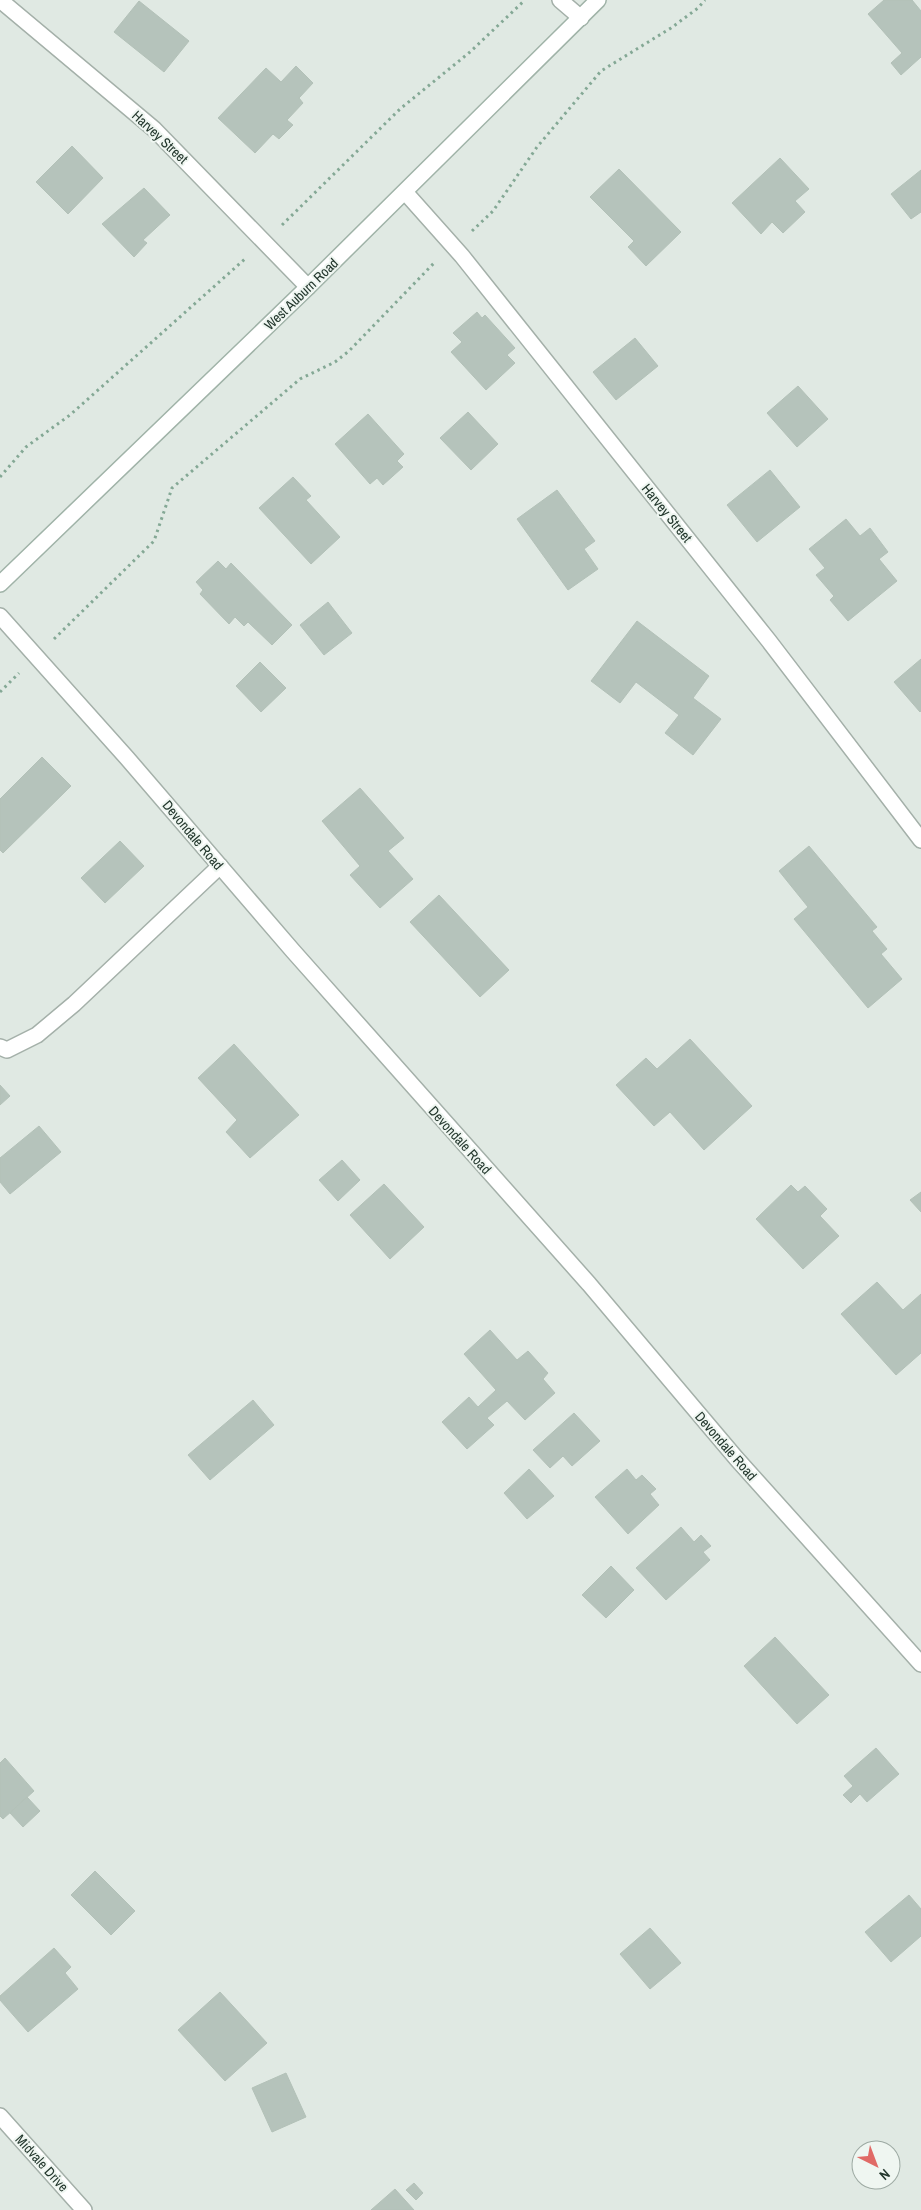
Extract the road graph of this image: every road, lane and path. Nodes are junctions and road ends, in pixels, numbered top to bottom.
1 (0, 0) edge
2 (560, 0) edge
3 (598, 0) edge
4 (705, 0) edge
5 (580, 18) junction
6 (405, 192) junction
7 (468, 235) dead end
8 (441, 255) dead end
9 (308, 287) junction
10 (0, 584) edge
11 (0, 616) edge
12 (37, 657) junction
13 (0, 692) edge
14 (921, 840) edge
15 (220, 866) junction
16 (0, 1048) edge
17 (921, 1664) edge
18 (0, 2116) edge
19 (84, 2210) edge

1 - 9 street, Harvey Street
2 - 5 street
3 - 5 street, West Auburn Road
4 - 7 path
5 - 6 street, West Auburn Road
6 - 9 street, West Auburn Road
6 - 14 street, Harvey Street
8 - 12 path
9 - 10 street, West Auburn Road
11 - 12 street, Devondale Road
12 - 13 path
12 - 15 street, Devondale Road
15 - 16 street
15 - 17 street, Devondale Road
18 - 19 street, Midvale Drive

